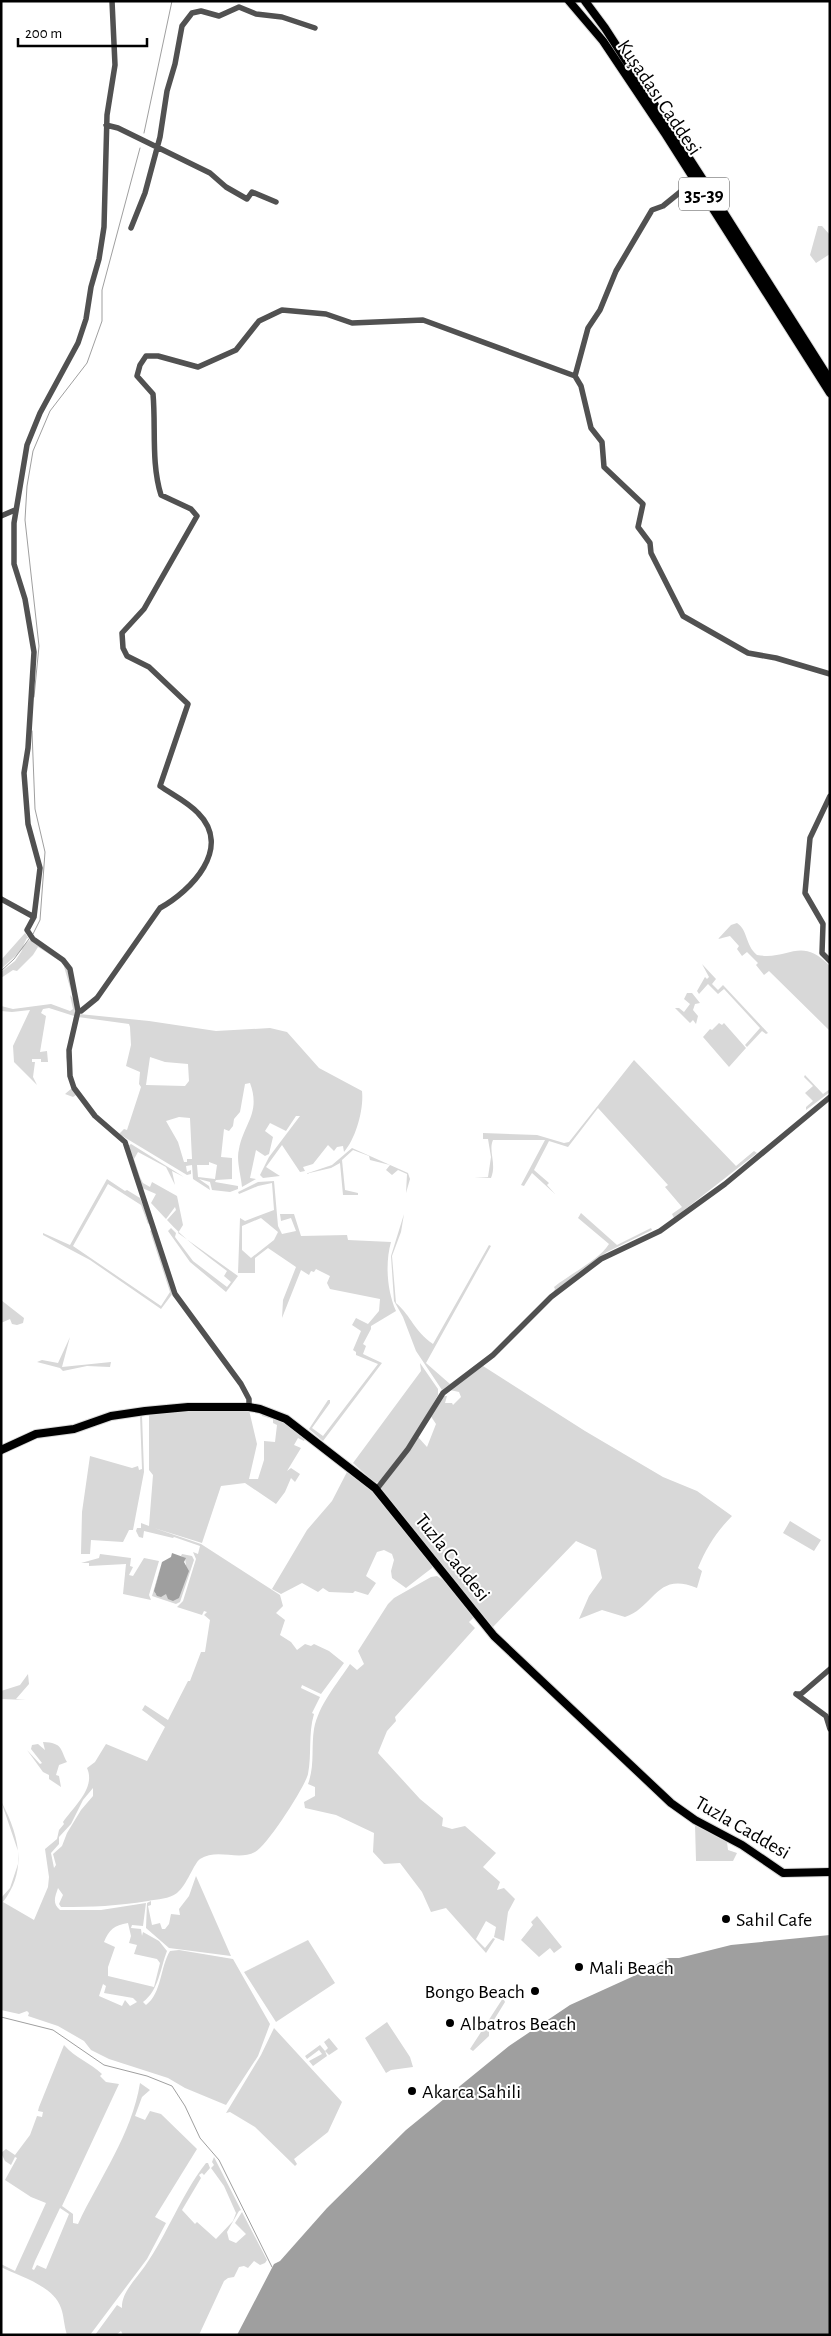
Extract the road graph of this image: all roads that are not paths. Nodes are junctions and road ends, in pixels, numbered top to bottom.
1 (112, 1) edge
2 (569, 1) edge
3 (585, 1) edge
4 (314, 28) dead end
5 (106, 124) junction
6 (157, 147) junction
7 (695, 180) junction
8 (276, 202) dead end
9 (131, 228) dead end
10 (575, 376) junction
11 (830, 380) edge
12 (830, 392) edge
13 (15, 510) junction
14 (1, 516) edge
15 (830, 674) edge
16 (830, 796) edge
17 (1, 899) edge
18 (34, 918) junction
19 (830, 961) edge
20 (78, 1011) junction
21 (830, 1097) edge
22 (249, 1407) junction
23 (1, 1450) edge
24 (376, 1490) junction
25 (830, 1669) edge
26 (830, 1729) edge
27 (830, 1872) edge

1 - 5 street
2 - 7 main road, Kuşadası Caddesi / 35-39
3 - 11 main road, Kuşadası Caddesi / 35-39
4 - 6 street
5 - 6 street
5 - 13 street
6 - 8 street
6 - 9 street
7 - 10 street
7 - 12 main road, Kuşadası Caddesi / 35-39
10 - 15 street
10 - 20 street
13 - 14 street
13 - 18 street
16 - 19 street
17 - 18 street
18 - 20 street
20 - 22 street
21 - 24 street
22 - 23 main road, Tuzla Caddesi
22 - 24 main road, Tuzla Caddesi
24 - 27 main road, Tuzla Caddesi
25 - 26 street

